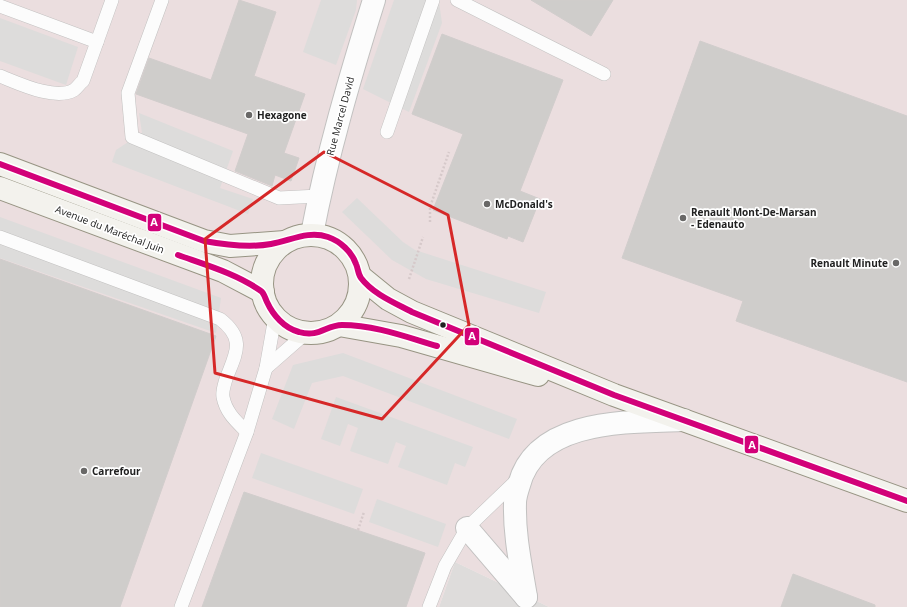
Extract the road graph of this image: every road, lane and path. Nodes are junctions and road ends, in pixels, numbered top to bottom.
1 (112, 0) edge
2 (162, 0) edge
3 (374, 0) edge
4 (433, 0) edge
5 (457, 0) edge
6 (0, 6) edge
7 (97, 42) junction
8 (604, 74) dead end
9 (0, 76) edge
10 (387, 132) dead end
11 (449, 152) dead end
12 (0, 164) edge
13 (0, 188) edge
14 (319, 196) junction
15 (430, 222) dead end
16 (312, 234) junction
17 (0, 237) edge
18 (422, 238) dead end
19 (285, 242) junction
20 (360, 277) junction
21 (410, 279) dead end
22 (263, 292) junction
23 (275, 317) junction
24 (339, 325) junction
25 (306, 333) junction
26 (266, 368) junction
27 (614, 396) junction
28 (684, 420) junction
29 (247, 432) junction
30 (521, 475) junction
31 (907, 500) edge
32 (364, 512) dead end
33 (467, 528) junction
34 (358, 530) dead end
35 (530, 602) edge
36 (181, 607) edge
37 (429, 607) edge

1 - 7 lane
2 - 14 lane
3 - 14 street, Rue Marcel David
4 - 10 lane
5 - 8 lane
6 - 7 lane
7 - 9 lane
11 - 15 path
12 - 19 main road
13 - 22 main road, Avenue du Maréchal Juin
14 - 16 street, Rue Marcel David
16 - 19 main road
16 - 20 main road
17 - 29 lane
18 - 21 path
19 - 22 main road
20 - 24 main road
20 - 27 main road
22 - 23 main road
23 - 25 main road
23 - 26 lane
24 - 25 main road
24 - 27 main road
25 - 26 lane
26 - 29 lane
27 - 28 main road
28 - 30 street
28 - 31 main road
29 - 36 lane
30 - 33 lane
30 - 35 street
32 - 34 path
33 - 35 street
33 - 37 lane

